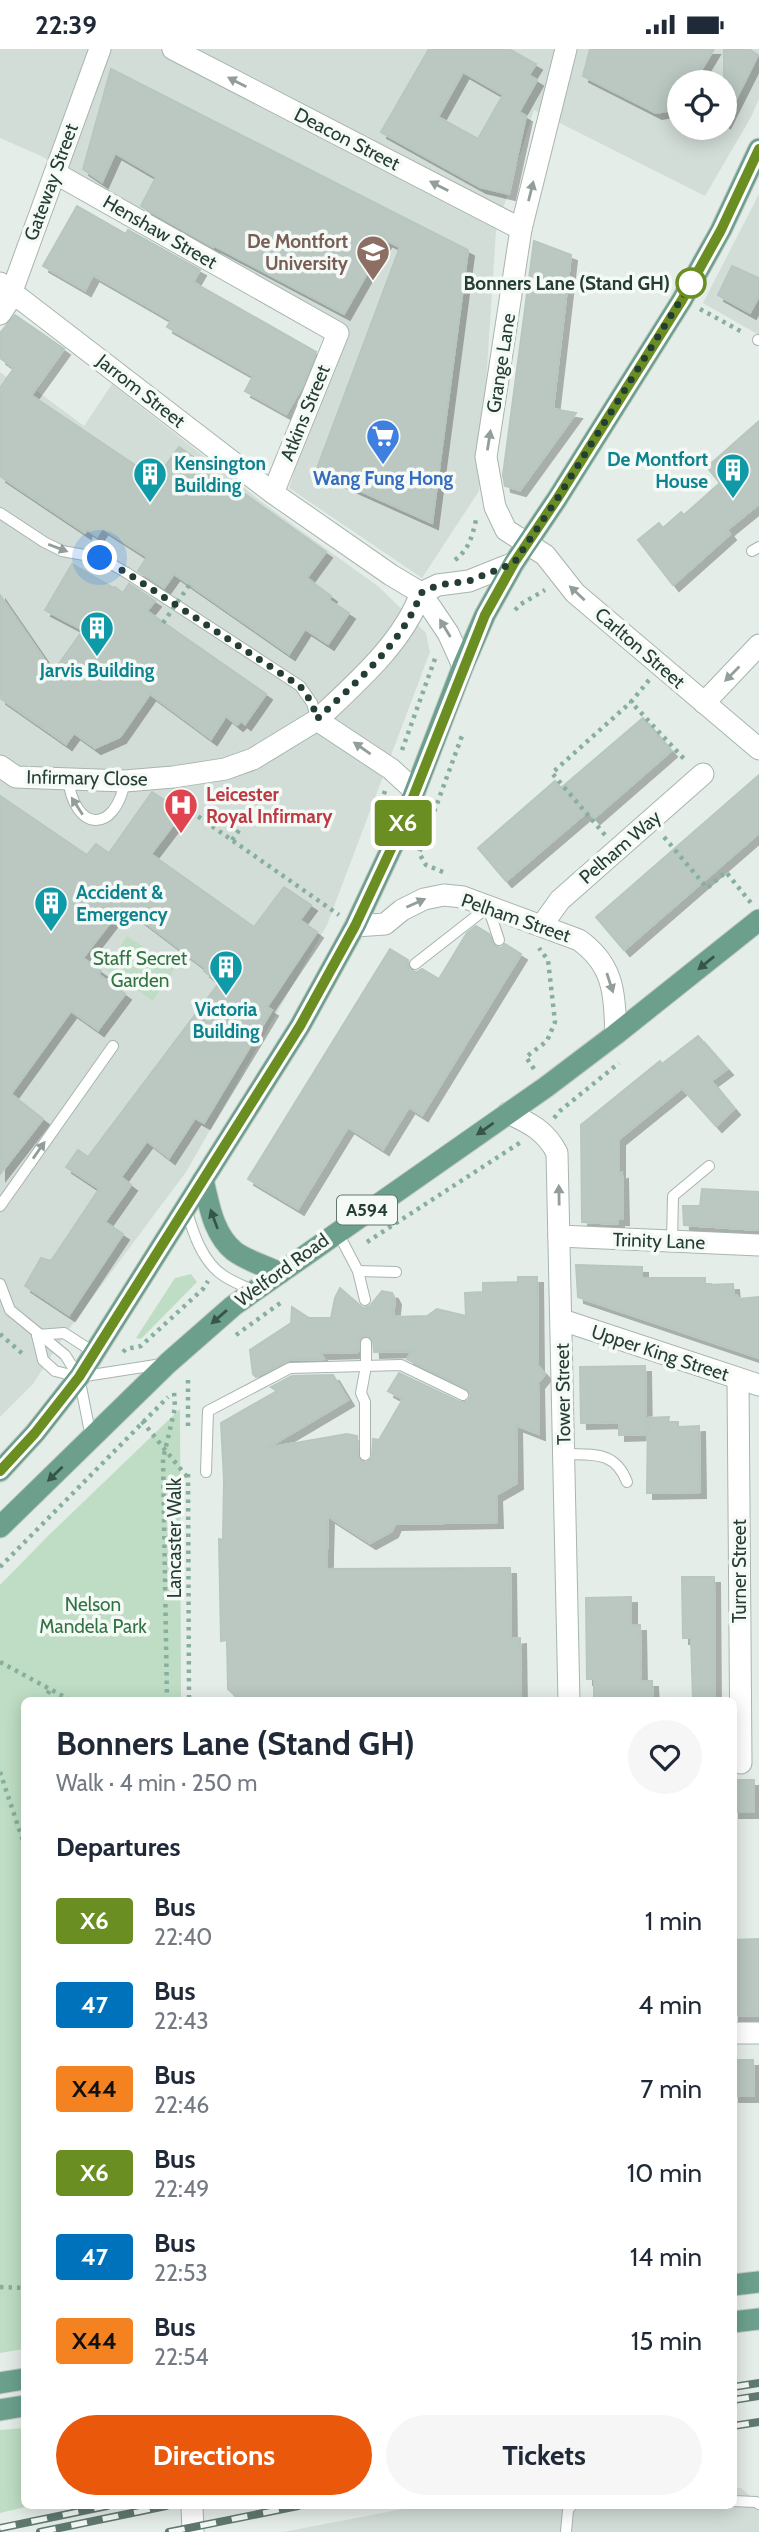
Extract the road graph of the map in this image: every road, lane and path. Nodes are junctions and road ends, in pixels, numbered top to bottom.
1 (100, 49) edge
2 (173, 49) edge
3 (566, 49) edge
4 (759, 151) edge
5 (55, 173) junction
6 (522, 229) junction
7 (6, 287) edge
8 (682, 300) junction
9 (0, 314) edge
10 (338, 333) joint
11 (758, 340) edge
12 (273, 493) junction
13 (0, 513) edge
14 (527, 544) junction
15 (514, 563) junction
16 (566, 583) junction
17 (190, 584) dead end
18 (421, 593) junction
19 (512, 613) dead end
20 (163, 623) dead end
21 (443, 624) junction
22 (759, 645) edge
23 (463, 666) junction
24 (660, 666) junction
25 (631, 702) junction
26 (704, 703) junction
27 (317, 719) junction
28 (759, 749) edge
29 (391, 769) junction
30 (5, 773) edge
31 (702, 775) joint
32 (68, 778) junction
33 (173, 778) junction
34 (125, 781) junction
35 (415, 791) junction
36 (407, 814) junction
37 (650, 820) junction
38 (240, 829) dead end
39 (232, 841) junction
40 (616, 849) junction
41 (488, 907) junction
42 (759, 913) edge
43 (759, 920) edge
44 (542, 925) junction
45 (355, 926) junction
46 (499, 940) dead end
47 (415, 964) dead end
48 (616, 1034) junction
49 (113, 1046) dead end
50 (508, 1113) junction
51 (709, 1166) dead end
52 (203, 1180) junction
53 (0, 1206) edge
54 (186, 1207) junction
55 (337, 1231) junction
56 (559, 1236) junction
57 (672, 1242) junction
58 (759, 1245) edge
59 (216, 1270) junction
60 (358, 1271) junction
61 (396, 1272) dead end
62 (280, 1273) junction
63 (0, 1284) edge
64 (254, 1290) junction
65 (365, 1300) dead end
66 (562, 1320) junction
67 (37, 1335) junction
68 (366, 1343) dead end
69 (95, 1353) junction
70 (169, 1363) junction
71 (366, 1366) junction
72 (113, 1373) junction
73 (188, 1375) dead end
74 (79, 1377) junction
75 (738, 1378) junction
76 (759, 1385) edge
77 (463, 1395) dead end
78 (91, 1439) junction
79 (188, 1439) dead end
80 (165, 1447) junction
81 (564, 1454) junction
82 (365, 1455) dead end
83 (188, 1465) dead end
84 (0, 1471) edge
85 (206, 1472) dead end
86 (188, 1478) junction
87 (627, 1482) dead end
88 (0, 1527) edge
89 (0, 1567) edge
90 (0, 1662) edge
91 (50, 1690) junction
92 (46, 1697) edge
93 (64, 1697) edge
94 (167, 1697) edge
95 (189, 1697) edge
96 (569, 1697) edge
97 (744, 1763) edge
98 (0, 1772) edge
99 (21, 1835) edge
100 (737, 2033) edge
101 (759, 2033) edge
102 (759, 2282) edge
103 (737, 2285) edge
104 (0, 2287) edge
105 (21, 2288) edge
106 (759, 2319) edge
107 (737, 2322) edge
108 (21, 2380) edge
109 (0, 2383) edge
110 (21, 2406) edge
111 (0, 2410) edge
112 (737, 2501) edge
113 (759, 2504) edge
114 (192, 2509) edge
115 (569, 2509) edge
116 (193, 2532) edge
117 (566, 2532) edge

1 - 5 street, Gateway Street
6 -> 2 street, Deacon Street
6 -> 3 street, Grange Lane
4 - 8 main road
5 - 7 street, Gateway Street
5 - 10 street, Henshaw Street
14 -> 6 street, Grange Lane
7 - 9 street, Gateway Street
7 - 12 street, Jarrom Street
8 - 11 path
8 - 14 main road
10 - 12 street, Atkins Street
12 - 18 street, Jarrom Street
13 -> 27 lane
14 - 15 main road
14 - 16 street, Carlton Street
15 - 18 street
15 - 23 main road
16 - 19 path
24 -> 16 street, Carlton Street
17 - 20 path, bridge
18 - 21 street, Jarrom Street
18 - 27 street, Infirmary Close
23 -> 21 street, Jarrom Street
21 - 29 path
22 -> 26 street
23 - 35 main road
24 - 25 path
24 - 26 street, Carlton Street
25 - 31 path
25 - 40 path
26 - 28 street, Carlton Street
29 -> 27 street
27 - 33 street, Infirmary Close
29 - 35 street
29 - 36 path
30 - 32 street, Infirmary Close
31 - 37 street, Pelham Way
32 - 34 street, Infirmary Close
34 -> 32 lane
33 - 34 street, Infirmary Close
33 - 39 path
35 - 36 main road
36 - 45 main road
37 - 40 street, Pelham Way
37 - 42 path
38 - 39 path
39 - 45 path
40 - 44 street, Pelham Way
41 - 44 street, Pelham Street
45 -> 41 street, Pelham Street
41 - 46 lane
41 - 47 lane
43 -> 48 main road, Welford Road / A594
44 -> 48 street, Pelham Street
45 - 52 main road
48 - 50 main road, Welford Road / A594
53 -> 49 lane
50 -> 55 main road, Welford Road / A594
56 -> 50 street, Tower Street
51 - 57 lane
52 - 54 main road
62 -> 52 main road
54 - 59 lane
54 - 69 main road
55 - 60 lane
55 - 62 main road, Welford Road / A594
56 - 57 street, Trinity Lane
56 - 66 street, Tower Street
57 - 58 street, Trinity Lane
59 - 64 lane
59 - 72 path
60 - 61 lane
60 - 65 lane
62 - 64 main road, Welford Road / A594
63 - 67 lane
64 -> 70 main road, Welford Road / A594
66 - 75 street, Upper King Street
66 - 81 street, Tower Street
67 - 69 lane
67 - 74 lane
67 - 74 lane
68 - 71 lane
69 - 74 main road
70 - 72 lane
70 - 78 main road, Welford Road / A594
71 - 77 lane
71 - 82 lane
71 - 85 lane
72 - 74 lane
73 - 79 path
74 - 78 lane
74 - 84 main road
75 - 76 street, Upper King Street
75 - 97 street, Turner Street
78 -> 88 main road, Welford Road / A594
80 - 86 path
80 - 89 path
80 - 94 path
81 - 87 lane
81 - 96 street, Tower Street
83 - 86 path, Lancaster Walk
86 - 95 path, Lancaster Walk
90 - 91 path
91 - 92 path
91 - 93 path
98 - 99 path
100 - 101 street
102 - 103 main road
104 - 105 path
106 - 107 main road
108 - 109 main road
110 - 111 main road
112 - 113 lane
114 - 116 street
115 - 117 lane

